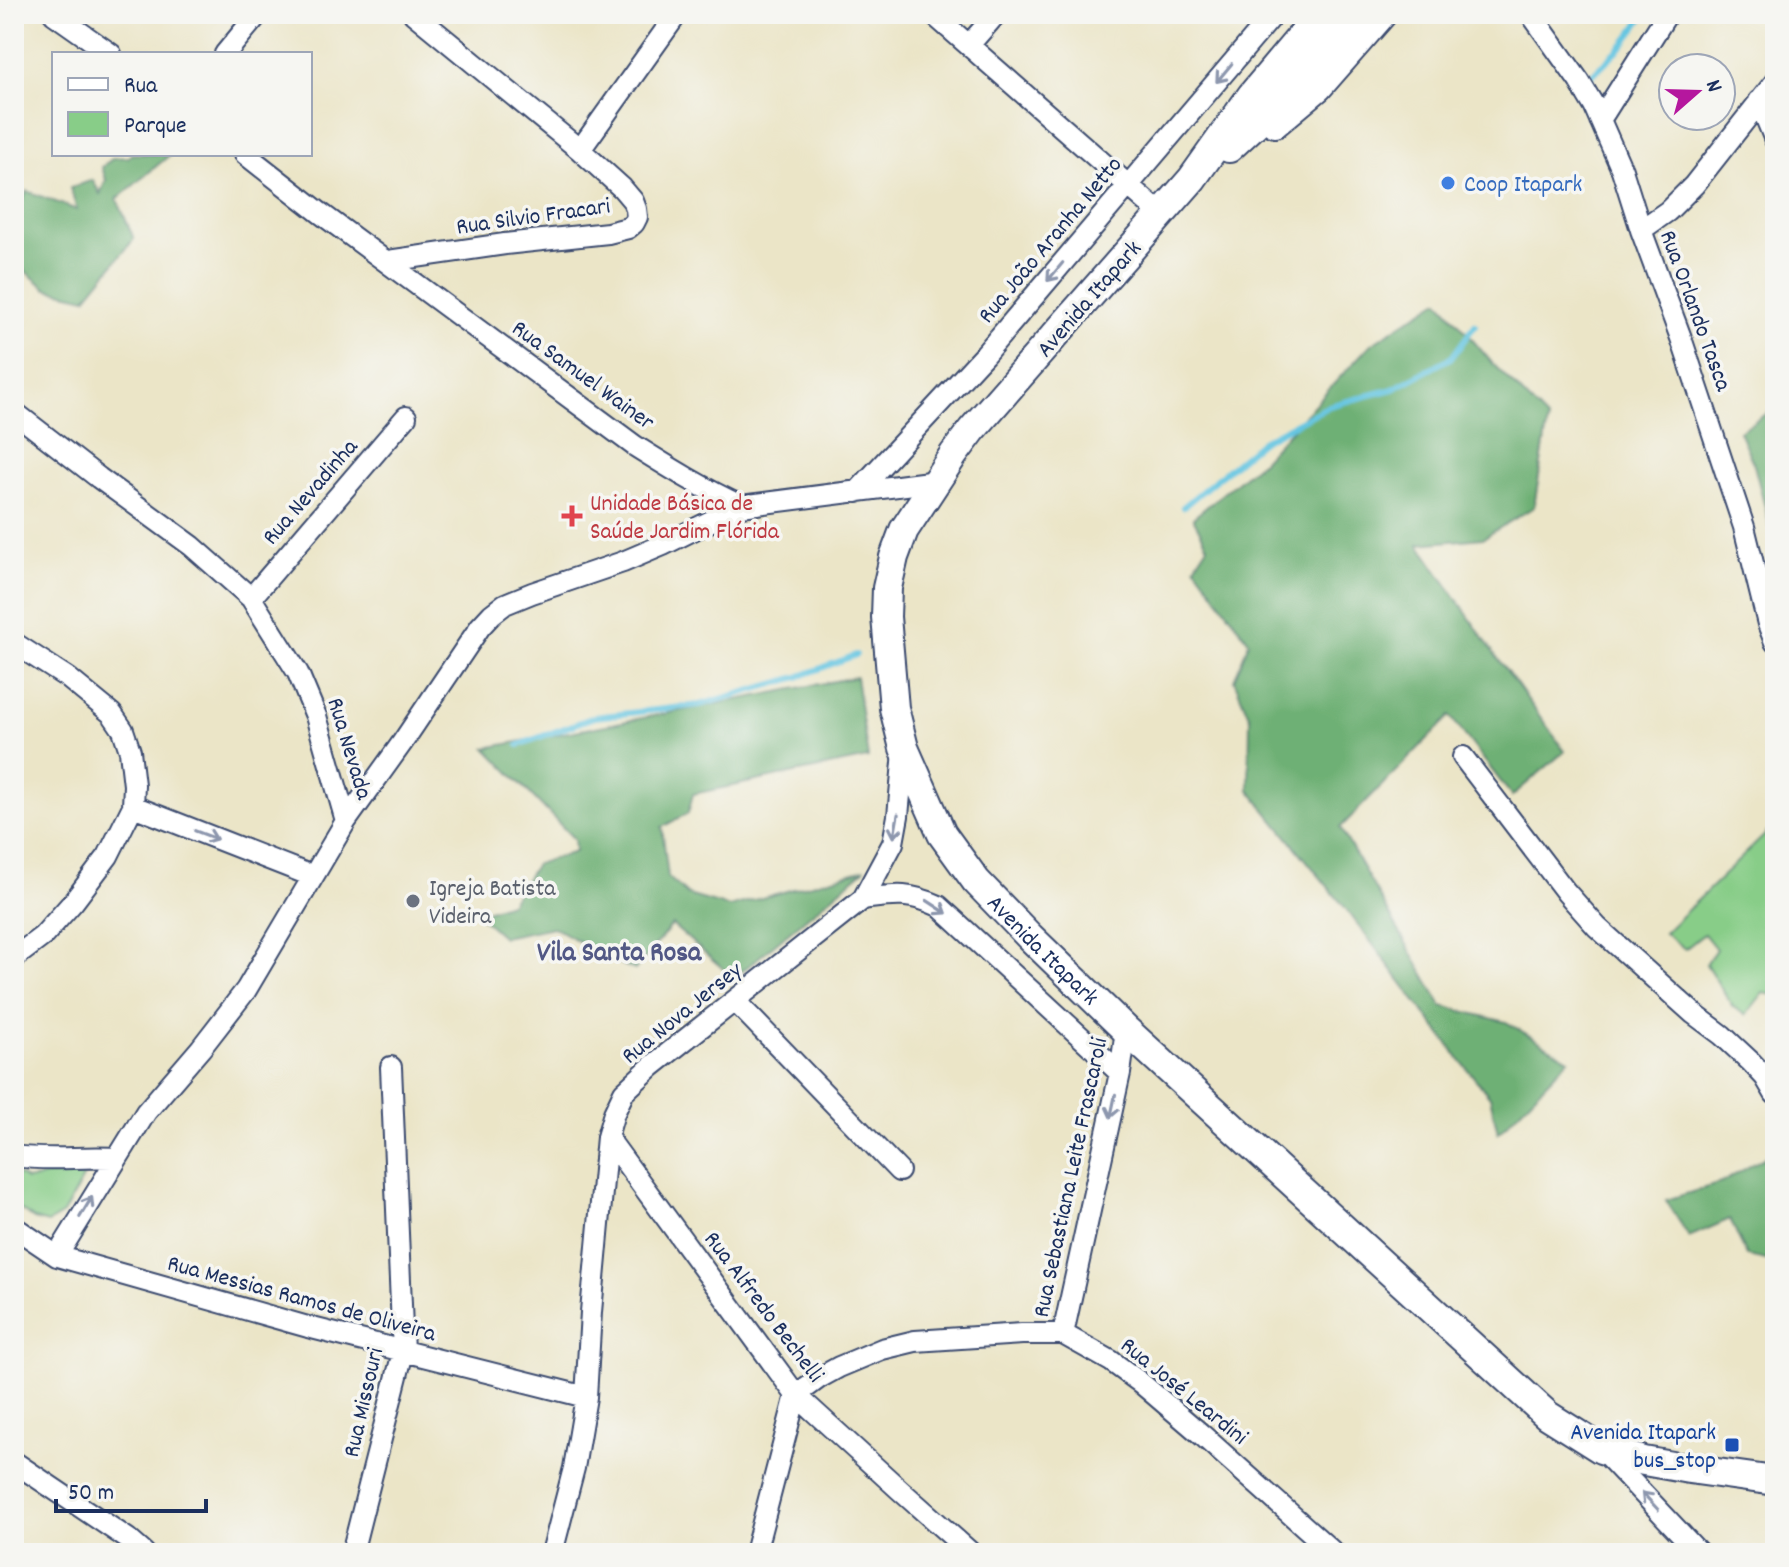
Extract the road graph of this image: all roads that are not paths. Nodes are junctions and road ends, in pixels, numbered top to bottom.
1 (54, 14) edge
2 (258, 14) edge
3 (414, 14) edge
4 (677, 14) edge
5 (933, 14) edge
6 (996, 14) edge
7 (1274, 14) edge
8 (1347, 14) edge
9 (1382, 14) edge
10 (1531, 14) edge
11 (1667, 14) edge
12 (661, 24) edge
13 (1321, 39) edge
14 (969, 45) junction
15 (108, 52) edge
16 (227, 52) edge
17 (1775, 82) edge
18 (1759, 101) junction
19 (1600, 120) junction
20 (1775, 140) edge
21 (580, 150) junction
22 (248, 156) edge
23 (1203, 170) junction
24 (1128, 186) junction
25 (1162, 215) junction
26 (1641, 230) junction
27 (388, 261) junction
28 (14, 412) edge
29 (406, 417) dead end
30 (937, 481) junction
31 (857, 492) junction
32 (741, 506) junction
33 (251, 598) junction
34 (1775, 642) edge
35 (14, 643) edge
36 (904, 748) junction
37 (1463, 757) dead end
38 (133, 806) junction
39 (346, 821) junction
40 (881, 867) junction
41 (312, 876) junction
42 (899, 894) junction
43 (863, 899) junction
44 (14, 958) edge
45 (735, 1001) junction
46 (1126, 1030) junction
47 (391, 1067) dead end
48 (1120, 1073) junction
49 (1775, 1094) edge
50 (607, 1137) junction
51 (14, 1156) edge
52 (116, 1158) junction
53 (899, 1171) dead end
54 (14, 1227) edge
55 (57, 1256) junction
56 (1063, 1334) junction
57 (403, 1352) junction
58 (796, 1395) junction
59 (586, 1397) junction
60 (1601, 1449) junction
61 (14, 1462) edge
62 (1775, 1481) edge
63 (144, 1553) edge
64 (352, 1553) edge
65 (552, 1553) edge
66 (755, 1553) edge
67 (971, 1553) edge
68 (1334, 1553) edge
69 (1699, 1553) edge

1 - 15 street
2 - 16 street
3 - 21 street
4 - 12 street
5 - 14 street
6 - 14 street
7 -> 24 street, Rua João Aranha Netto
8 - 13 main road, Avenida Itapark
9 - 13 main road
10 - 19 street, Rua Orlando Tasca
11 - 19 street
12 - 21 street
13 - 23 main road, Avenida Itapark
13 - 23 main road
14 - 24 street
17 - 18 street
18 - 20 street
18 - 26 street
19 - 26 street, Rua Orlando Tasca
21 - 27 street, Rua Silvio Fracari
22 - 27 street, Rua Samuel Wainer
23 - 25 main road, Avenida Itapark
24 - 25 street
24 -> 31 street, Rua João Aranha Netto
25 - 30 main road, Avenida Itapark
26 - 34 street, Rua Orlando Tasca
27 - 32 street, Rua Samuel Wainer
28 - 33 street, Rua Nevada
29 - 33 street, Rua Nevadinha
30 - 31 street
30 - 36 main road, Avenida Itapark
31 - 32 street
32 - 39 street
33 - 39 street, Rua Nevada
35 - 38 street
36 -> 40 street, Rua Nova Jersey
36 - 46 main road, Avenida Itapark
37 - 49 street
38 -> 41 street
38 - 44 street
39 - 41 street, Rua Nevada
40 - 42 street
40 - 43 street, Rua Nova Jersey
41 - 52 street, Rua Nevada
42 - 43 street
42 -> 48 street
43 - 45 street, Rua Nova Jersey
45 - 50 street, Rua Nova Jersey
45 - 53 street
46 - 48 street, Rua Sebastiana Leite Frascaroli
46 - 60 main road, Avenida Itapark
47 - 57 street, Rua Missouri
48 -> 56 street, Rua Sebastiana Leite Frascaroli
50 - 58 street, Rua Alfredo Bechelli
50 - 59 street, Rua Nova Jersey
51 - 52 street
55 -> 52 street, Rua Nevada
54 - 55 street, Rua Messias Ramos de Oliveira
55 - 57 street, Rua Messias Ramos de Oliveira
56 - 58 street, Rua José Leardini
56 - 68 street, Rua José Leardini
57 - 59 street, Rua Messias Ramos de Oliveira
57 - 64 street, Rua Missouri
58 - 66 street
58 - 67 street, Rua Alfredo Bechelli
59 - 65 street, Rua Nova Jersey
60 - 62 main road, Avenida Itapark
69 -> 60 street
61 - 63 street

